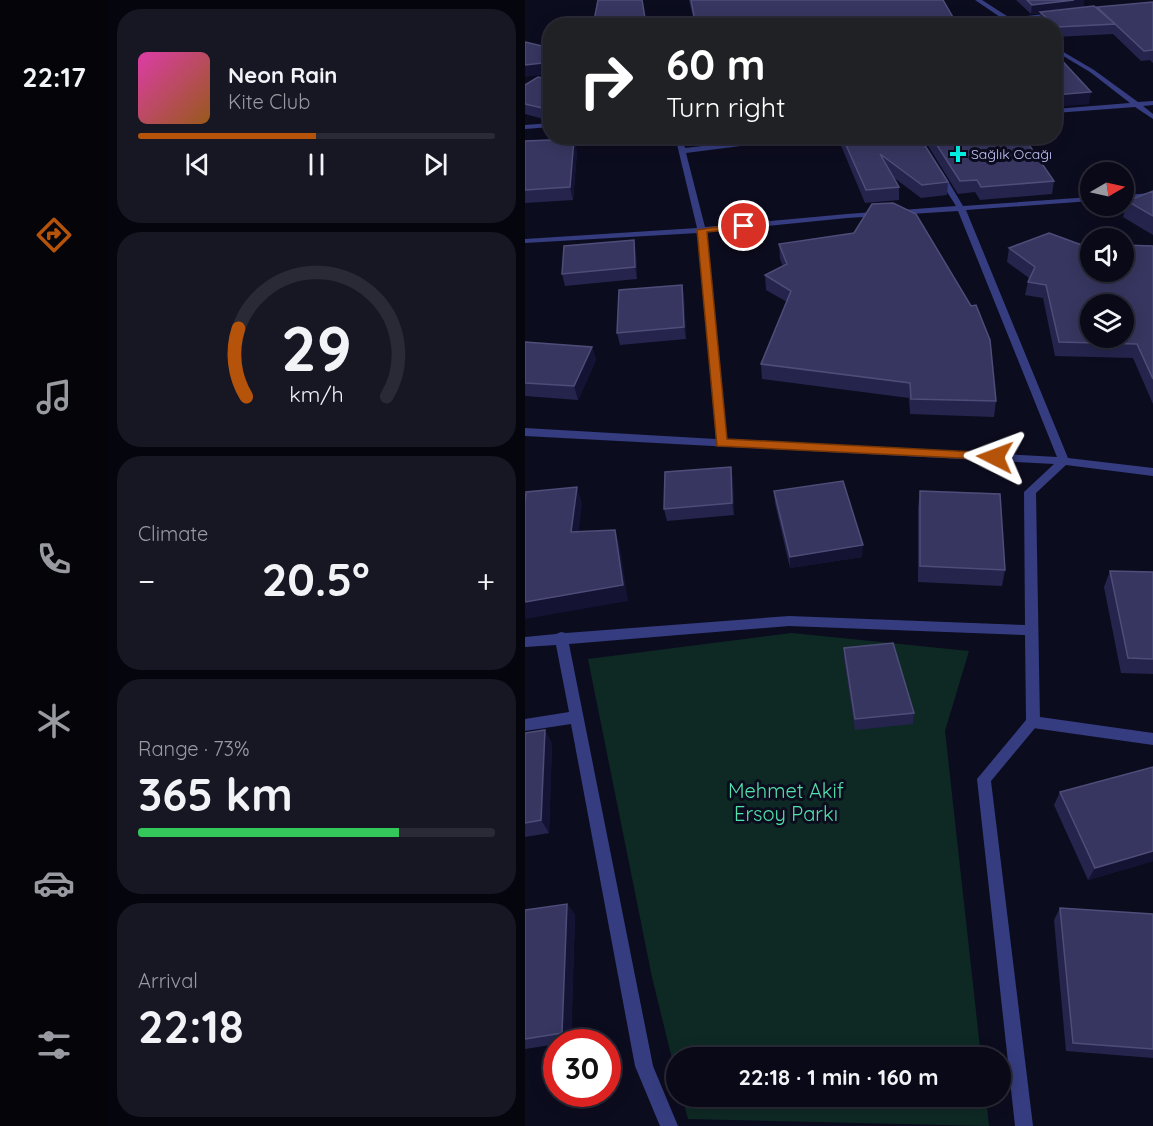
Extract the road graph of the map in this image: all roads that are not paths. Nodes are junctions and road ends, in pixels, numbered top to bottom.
1 (978, 0) edge
2 (1064, 14) edge
3 (1005, 18) edge
4 (1027, 18) edge
5 (543, 47) edge
6 (525, 49) edge
7 (1062, 53) edge
8 (1135, 103) junction
9 (1153, 103) edge
10 (1062, 110) edge
11 (1153, 117) edge
12 (543, 126) edge
13 (525, 127) edge
14 (680, 144) edge
15 (743, 144) edge
16 (681, 151) junction
17 (933, 163) edge
18 (1153, 195) edge
19 (1134, 196) edge
20 (1080, 200) edge
21 (961, 208) junction
22 (702, 230) junction
23 (525, 241) edge
24 (525, 432) edge
25 (722, 443) junction
26 (1064, 460) junction
27 (1153, 472) edge
28 (1031, 630) junction
29 (561, 638) junction
30 (525, 642) edge
31 (575, 717) junction
32 (1033, 722) junction
33 (525, 725) edge
34 (1153, 739) edge
35 (669, 1126) edge
36 (1024, 1126) edge

1 - 3 street
2 - 4 street
5 - 6 street
7 - 8 street
8 - 9 street
8 - 10 street
8 - 11 street
12 - 13 street
14 - 16 street
15 - 16 street
16 - 22 street
17 - 21 street
18 - 19 street
20 - 21 street
21 - 22 street
21 - 26 street
22 - 23 street
22 - 25 street
24 - 25 street
25 - 26 street
26 - 27 street
26 - 28 street
28 - 29 street
28 - 32 street
29 - 30 street
29 - 31 street
31 - 33 street
31 - 35 street
32 - 34 street
32 - 36 street

